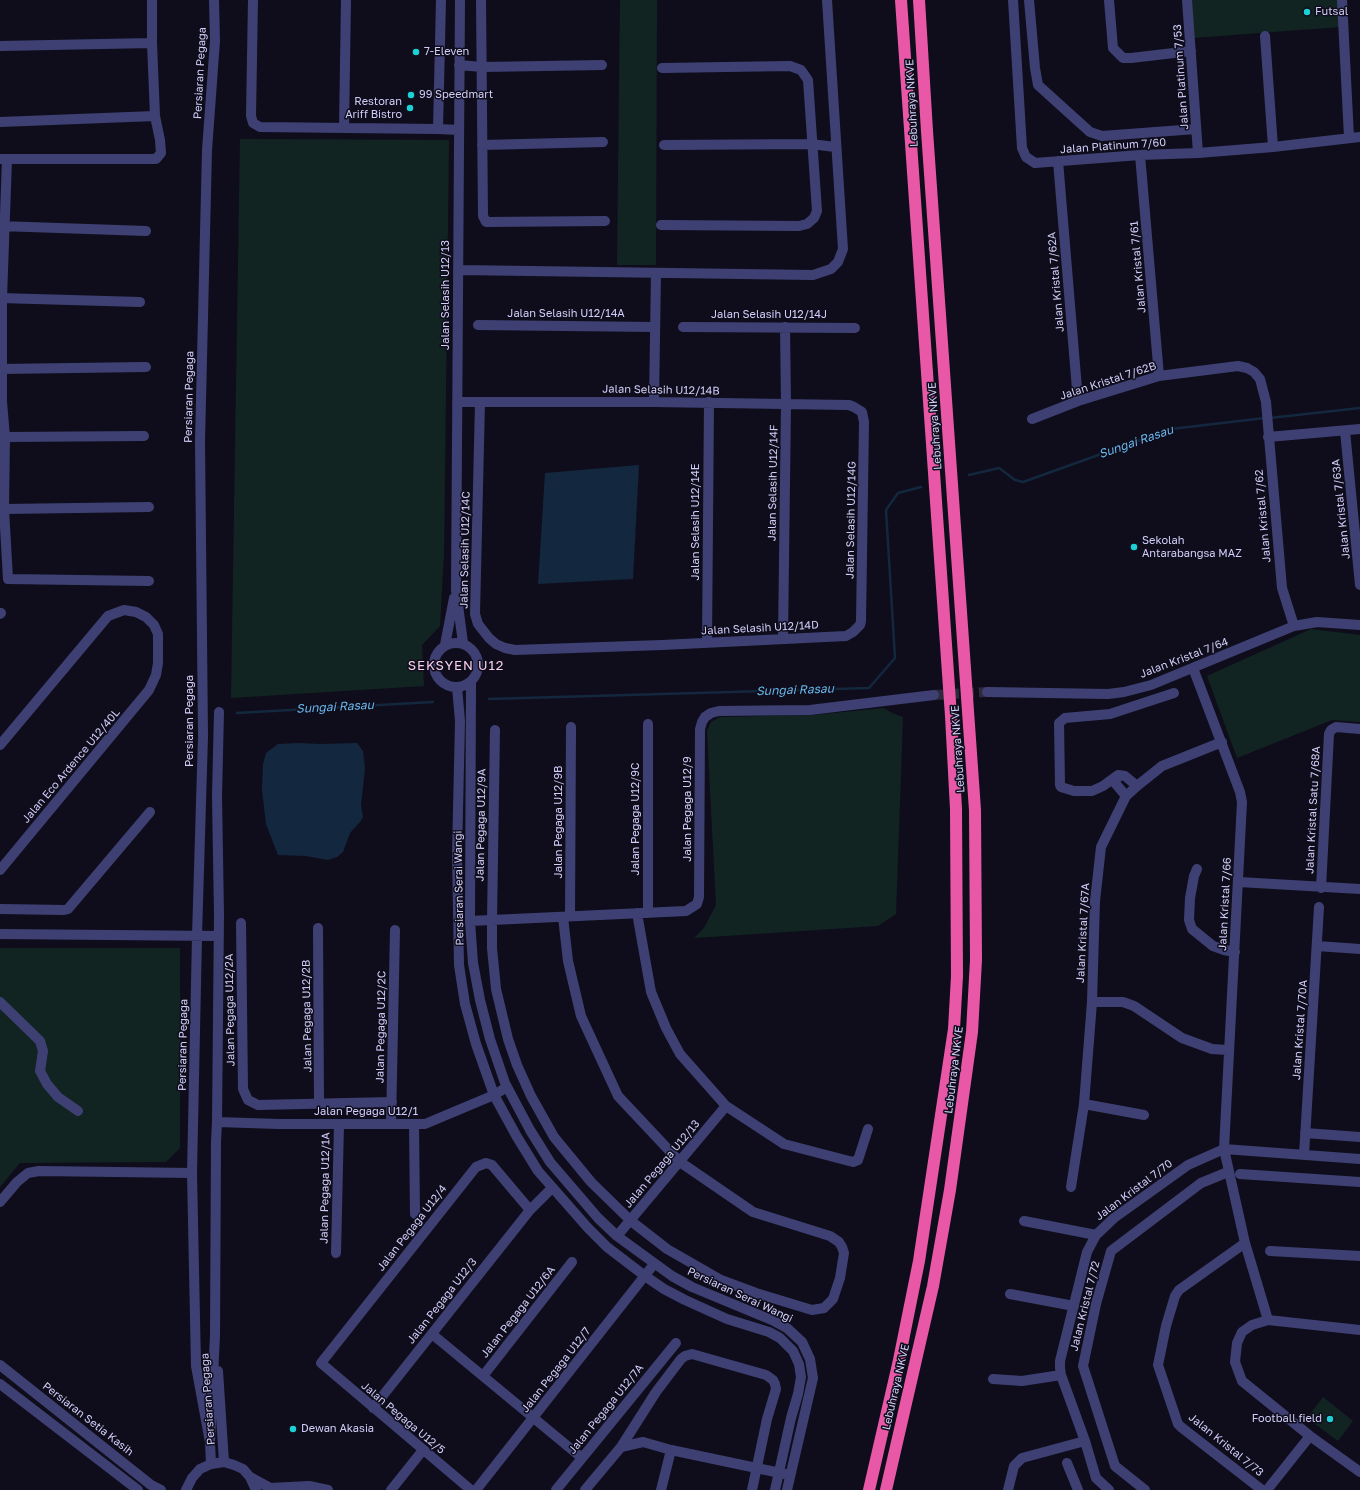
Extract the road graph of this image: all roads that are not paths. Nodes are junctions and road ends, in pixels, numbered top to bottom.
1 (152, 0) edge
2 (214, 0) edge
3 (253, 0) edge
4 (346, 0) edge
5 (441, 0) edge
6 (460, 0) edge
7 (481, 0) edge
8 (827, 0) edge
9 (901, 0) edge
10 (919, 0) edge
11 (1013, 0) edge
12 (1029, 0) edge
13 (1109, 0) edge
14 (1187, 0) edge
15 (1342, 0) edge
16 (1265, 36) dead end
17 (152, 43) junction
18 (0, 46) edge
19 (1191, 51) junction
20 (459, 65) junction
21 (602, 65) dead end
22 (482, 66) junction
23 (662, 68) dead end
24 (155, 116) junction
25 (0, 122) edge
26 (344, 128) junction
27 (438, 129) junction
28 (1196, 129) junction
29 (459, 130) junction
30 (1350, 137) junction
31 (1360, 137) edge
32 (603, 142) dead end
33 (811, 144) junction
34 (482, 145) junction
35 (664, 145) dead end
36 (1273, 146) junction
37 (835, 147) junction
38 (1198, 153) junction
39 (1140, 155) junction
40 (4, 159) edge
41 (1058, 161) junction
42 (605, 221) dead end
43 (661, 225) dead end
44 (2, 226) edge
45 (146, 231) dead end
46 (459, 270) junction
47 (656, 274) junction
48 (1, 298) edge
49 (140, 302) dead end
50 (478, 325) dead end
51 (654, 327) junction
52 (683, 327) dead end
53 (785, 327) junction
54 (855, 328) dead end
55 (146, 367) dead end
56 (1, 369) edge
57 (1159, 376) junction
58 (1, 390) edge
59 (1078, 401) junction
60 (1, 402) edge
61 (458, 402) junction
62 (480, 402) junction
63 (654, 402) junction
64 (709, 402) junction
65 (1266, 402) joint
66 (786, 404) junction
67 (862, 412) joint
68 (1032, 419) dead end
69 (1360, 429) edge
70 (1345, 431) junction
71 (1268, 432) junction
72 (144, 436) dead end
73 (5, 437) junction
74 (149, 507) dead end
75 (4, 508) junction
76 (149, 581) dead end
77 (1360, 585) edge
78 (456, 590) junction
79 (1360, 625) edge
80 (1294, 626) junction
81 (857, 629) joint
82 (783, 638) junction
83 (707, 642) junction
84 (463, 643) junction
85 (445, 645) junction
86 (662, 645) joint
87 (1193, 668) junction
88 (471, 682) junction
89 (456, 687) junction
90 (987, 692) tunnel mouth
91 (1174, 693) dead end
92 (934, 695) tunnel mouth
93 (219, 712) dead end
94 (648, 724) dead end
95 (571, 727) dead end
96 (1360, 729) edge
97 (495, 730) dead end
98 (1222, 742) junction
99 (0, 745) edge
100 (1118, 775) junction
101 (1137, 786) junction
102 (1126, 796) junction
103 (150, 812) dead end
104 (1197, 869) dead end
105 (0, 870) edge
106 (1239, 882) junction
107 (1321, 888) junction
108 (1360, 889) edge
109 (1320, 906) dead end
110 (0, 909) edge
111 (637, 913) junction
112 (648, 913) junction
113 (567, 916) junction
114 (492, 920) junction
115 (470, 921) junction
116 (240, 923) dead end
117 (318, 928) dead end
118 (395, 930) dead end
119 (0, 934) edge
120 (196, 936) junction
121 (219, 936) junction
122 (1317, 946) junction
123 (1360, 949) edge
124 (1235, 952) junction
125 (0, 1002) edge
126 (1092, 1002) junction
127 (1228, 1050) junction
128 (507, 1087) junction
129 (494, 1095) junction
130 (392, 1102) junction
131 (319, 1103) junction
132 (1084, 1104) junction
133 (726, 1106) junction
134 (78, 1111) dead end
135 (1144, 1115) dead end
136 (217, 1122) junction
137 (339, 1124) junction
138 (391, 1124) junction
139 (414, 1124) junction
140 (868, 1129) dead end
141 (1305, 1133) junction
142 (1360, 1137) edge
143 (1224, 1149) junction
144 (1304, 1155) junction
145 (1360, 1159) edge
146 (680, 1162) junction
147 (1228, 1172) junction
148 (192, 1173) junction
149 (1240, 1174) dead end
150 (1360, 1182) edge
151 (1071, 1187) dead end
152 (552, 1188) junction
153 (0, 1202) edge
154 (530, 1210) junction
155 (415, 1214) dead end
156 (630, 1221) junction
157 (1024, 1221) dead end
158 (1096, 1235) junction
159 (618, 1236) junction
160 (1245, 1243) junction
161 (1270, 1251) dead end
162 (336, 1253) dead end
163 (1360, 1256) edge
164 (572, 1262) dead end
165 (654, 1264) junction
166 (645, 1276) junction
167 (840, 1278) joint
168 (1010, 1294) dead end
169 (1074, 1306) junction
170 (1268, 1320) junction
171 (1360, 1330) edge
172 (432, 1334) junction
173 (215, 1335) junction
174 (676, 1343) dead end
175 (321, 1363) joint
176 (0, 1364) edge
177 (1060, 1375) junction
178 (484, 1376) junction
179 (993, 1379) dead end
180 (0, 1384) edge
181 (373, 1408) junction
182 (533, 1417) junction
183 (1310, 1436) junction
184 (1085, 1441) junction
185 (210, 1442) junction
186 (621, 1447) junction
187 (423, 1450) junction
188 (671, 1450) junction
189 (582, 1458) junction
190 (224, 1462) junction
191 (1067, 1463) dead end
192 (104, 1464) junction
193 (211, 1464) junction
194 (756, 1468) junction
195 (779, 1472) junction
196 (1360, 1472) edge
197 (791, 1475) junction
198 (250, 1476) junction
199 (128, 1490) edge
200 (138, 1490) edge
201 (161, 1490) edge
202 (185, 1490) edge
203 (256, 1490) edge
204 (328, 1490) edge
205 (391, 1490) edge
206 (471, 1490) edge
207 (476, 1490) edge
208 (556, 1490) edge
209 (585, 1490) edge
210 (661, 1490) edge
211 (752, 1490) edge
212 (775, 1490) edge
213 (787, 1490) edge
214 (869, 1490) edge
215 (886, 1490) edge
216 (1008, 1490) edge
217 (1078, 1490) edge
218 (1108, 1490) edge
219 (1145, 1490) edge
220 (1262, 1490) edge
221 (1267, 1490) edge

1 - 17 street
2 - 120 street, Persiaran Pegaga
3 - 26 street
4 - 26 street
5 - 27 street
6 - 20 street, Jalan Selasih U12/13
7 - 22 street
8 - 37 street
9 - 214 highway, Lebuhraya NKVE
10 - 215 highway, Lebuhraya NKVE
11 - 41 street, Jalan Platinum 7/60
12 - 28 street
13 - 19 street
14 - 19 street, Jalan Platinum 7/53
15 - 30 street
16 - 36 street
17 - 18 street
17 - 24 street
19 - 28 street, Jalan Platinum 7/53
20 - 22 street
20 - 29 street, Jalan Selasih U12/13
21 - 22 street
22 - 34 street
23 - 33 street
24 - 25 street
24 - 40 street
26 - 27 street
27 - 29 street
28 - 38 street, Jalan Platinum 7/53
29 - 46 street, Jalan Selasih U12/13
30 - 31 street, Jalan Platinum 7/60
30 - 36 street, Jalan Platinum 7/60
32 - 34 street
33 - 35 street
33 - 37 street
33 - 43 street
34 - 42 street
36 - 38 street, Jalan Platinum 7/60
37 - 47 street
38 - 39 street, Jalan Platinum 7/60
39 - 41 street, Jalan Platinum 7/60
39 - 57 street, Jalan Kristal 7/61
40 - 44 street
41 - 59 street, Jalan Kristal 7/62A
44 - 45 street
44 - 48 street
46 - 47 street
46 - 61 street, Jalan Selasih U12/13
47 - 51 street
48 - 49 street
48 - 56 street
50 - 51 street, Jalan Selasih U12/14A
51 - 63 street
52 - 53 street, Jalan Selasih U12/14J
53 - 54 street, Jalan Selasih U12/14J
53 - 66 street, Jalan Selasih U12/14F
55 - 56 street
56 - 58 street
57 - 59 street, Jalan Kristal 7/62B
57 - 65 street, Jalan Kristal 7/62B
58 - 60 street
59 - 68 street, Jalan Kristal 7/62B
60 - 73 street
61 - 62 street, Jalan Selasih U12/14B
61 - 78 street, Jalan Selasih U12/13
62 - 63 street, Jalan Selasih U12/14B
62 - 86 street, Jalan Selasih U12/14C
63 - 64 street, Jalan Selasih U12/14B
64 - 66 street, Jalan Selasih U12/14B
64 - 83 street, Jalan Selasih U12/14E
65 - 71 street, Jalan Kristal 7/62
66 - 67 street, Jalan Selasih U12/14B
66 - 82 street, Jalan Selasih U12/14F
67 - 81 street, Jalan Selasih U12/14G
69 - 70 street
70 - 71 street
70 - 77 street, Jalan Kristal 7/63A
71 - 80 street, Jalan Kristal 7/62
72 - 73 street
73 - 75 street
74 - 75 street
75 - 76 street
78 - 84 street, Jalan Selasih U12/13
78 - 85 street, Jalan Selasih U12/13
79 - 80 street, Jalan Kristal 7/64
80 - 87 street, Jalan Kristal 7/64
81 - 82 street, Jalan Selasih U12/14D
82 - 83 street, Jalan Selasih U12/14D
83 - 86 street, Jalan Selasih U12/14D
84 - 85 street
84 - 88 street
85 - 89 street
87 - 90 street, Jalan Kristal 7/64
87 - 98 street, Jalan Kristal 7/66
88 - 89 street
88 - 115 street, Persiaran Serai Wangi
89 - 129 street, Persiaran Serai Wangi
91 - 100 street
92 - 112 street, Jalan Pegaga U12/9
93 - 121 street, Persiaran Pegaga
94 - 112 street, Jalan Pegaga U12/9C
95 - 113 street, Jalan Pegaga U12/9B
96 - 107 street, Jalan Kristal Satu 7/68A
97 - 114 street, Jalan Pegaga U12/9A
98 - 101 street, Jalan Kristal 7/67A
98 - 106 street, Jalan Kristal 7/66
99 - 105 street, Jalan Eco Ardence U12/40L
100 - 101 street
100 - 102 street
101 - 102 street, Jalan Kristal 7/67A
102 - 126 street, Jalan Kristal 7/67A
103 - 110 street
104 - 124 street
106 - 107 street
106 - 124 street, Jalan Kristal 7/66
107 - 108 street
109 - 122 street, Jalan Kristal 7/70A
111 - 112 street, Jalan Pegaga U12/9
111 - 113 street, Jalan Pegaga U12/9
111 - 133 street
113 - 114 street, Jalan Pegaga U12/9
113 - 146 street, Jalan Pegaga U12/9B
114 - 115 street, Jalan Pegaga U12/9
114 - 156 street, Jalan Pegaga U12/9A
115 - 128 street, Persiaran Serai Wangi
116 - 131 street, Jalan Pegaga U12/2A
117 - 131 street, Jalan Pegaga U12/2B
118 - 130 street, Jalan Pegaga U12/2C
119 - 120 street
120 - 121 street
120 - 148 street, Persiaran Pegaga
121 - 136 street, Persiaran Pegaga
122 - 123 street
122 - 141 street, Jalan Kristal 7/70A
124 - 127 street, Jalan Kristal 7/66
125 - 134 street
126 - 127 street
126 - 132 street, Jalan Kristal 7/67A
127 - 143 street, Jalan Kristal 7/66
128 - 129 street, Jalan Pegaga U12/1
128 - 159 street, Persiaran Serai Wangi
129 - 139 street, Jalan Pegaga U12/1
129 - 152 street, Persiaran Serai Wangi
130 - 131 street
130 - 138 street, Jalan Pegaga U12/2C
132 - 135 street
132 - 151 street, Jalan Kristal 7/67A
133 - 140 street
133 - 146 street, Jalan Pegaga U12/13
136 - 137 street, Jalan Pegaga U12/1
136 - 173 street, Persiaran Pegaga
137 - 138 street, Jalan Pegaga U12/1
137 - 162 street, Jalan Pegaga U12/1A
138 - 139 street, Jalan Pegaga U12/1
139 - 155 street
141 - 142 street
141 - 144 street, Jalan Kristal 7/70A
143 - 144 street, Jalan Kristal 7/70
143 - 147 street, Jalan Kristal 7/66
143 - 158 street, Jalan Kristal 7/70
144 - 145 street, Jalan Kristal 7/70
146 - 156 street, Jalan Pegaga U12/13
146 - 167 street, Jalan Pegaga U12/9B
147 - 160 street, Jalan Kristal 7/66
147 - 219 street, Jalan Kristal 7/72
148 - 153 street
148 - 185 street, Persiaran Pegaga
149 - 150 street
152 - 154 street, Jalan Pegaga U12/3
152 - 166 street, Persiaran Serai Wangi
154 - 172 street, Jalan Pegaga U12/3
154 - 175 street, Jalan Pegaga U12/4
156 - 159 street, Jalan Pegaga U12/13
156 - 167 street, Jalan Pegaga U12/9A
157 - 158 street
158 - 169 street, Jalan Kristal 7/70
159 - 165 street, Persiaran Serai Wangi
160 - 170 street, Jalan Kristal 7/66
160 - 220 street, Jalan Kristal 7/73
161 - 163 street
164 - 178 street, Jalan Pegaga U12/6A
165 - 166 street, Jalan Pegaga U12/7
165 - 197 street, Persiaran Serai Wangi
166 - 182 street, Jalan Pegaga U12/7
166 - 195 street, Persiaran Serai Wangi
168 - 169 street
169 - 177 street, Jalan Kristal 7/70
170 - 171 street
170 - 183 street
172 - 178 street
172 - 181 street, Jalan Pegaga U12/3
173 - 185 street, Persiaran Pegaga
173 - 190 street, Persiaran Pegaga
174 - 189 street, Jalan Pegaga U12/7A
175 - 181 street, Jalan Pegaga U12/5
176 - 201 street, Persiaran Setia Kasih
177 - 179 street
177 - 184 street, Jalan Kristal 7/70
178 - 182 street
180 - 192 street
181 - 187 street, Jalan Pegaga U12/5
182 - 189 street
182 - 207 street, Jalan Pegaga U12/7
183 - 196 street
183 - 221 street
184 - 216 street
184 - 218 street, Jalan Kristal 7/70
185 - 193 street, Persiaran Pegaga
186 - 188 street
186 - 194 street
186 - 209 street
187 - 205 street
187 - 206 street, Jalan Pegaga U12/5
188 - 194 street
188 - 210 street
189 - 208 street, Jalan Pegaga U12/7A
190 - 193 street
190 - 198 street
191 - 217 street
192 - 199 street
192 - 200 street
193 - 202 street
194 - 195 street
194 - 211 street
195 - 197 street
195 - 212 street, Persiaran Serai Wangi
197 - 213 street, Persiaran Serai Wangi
198 - 203 street
198 - 204 street

